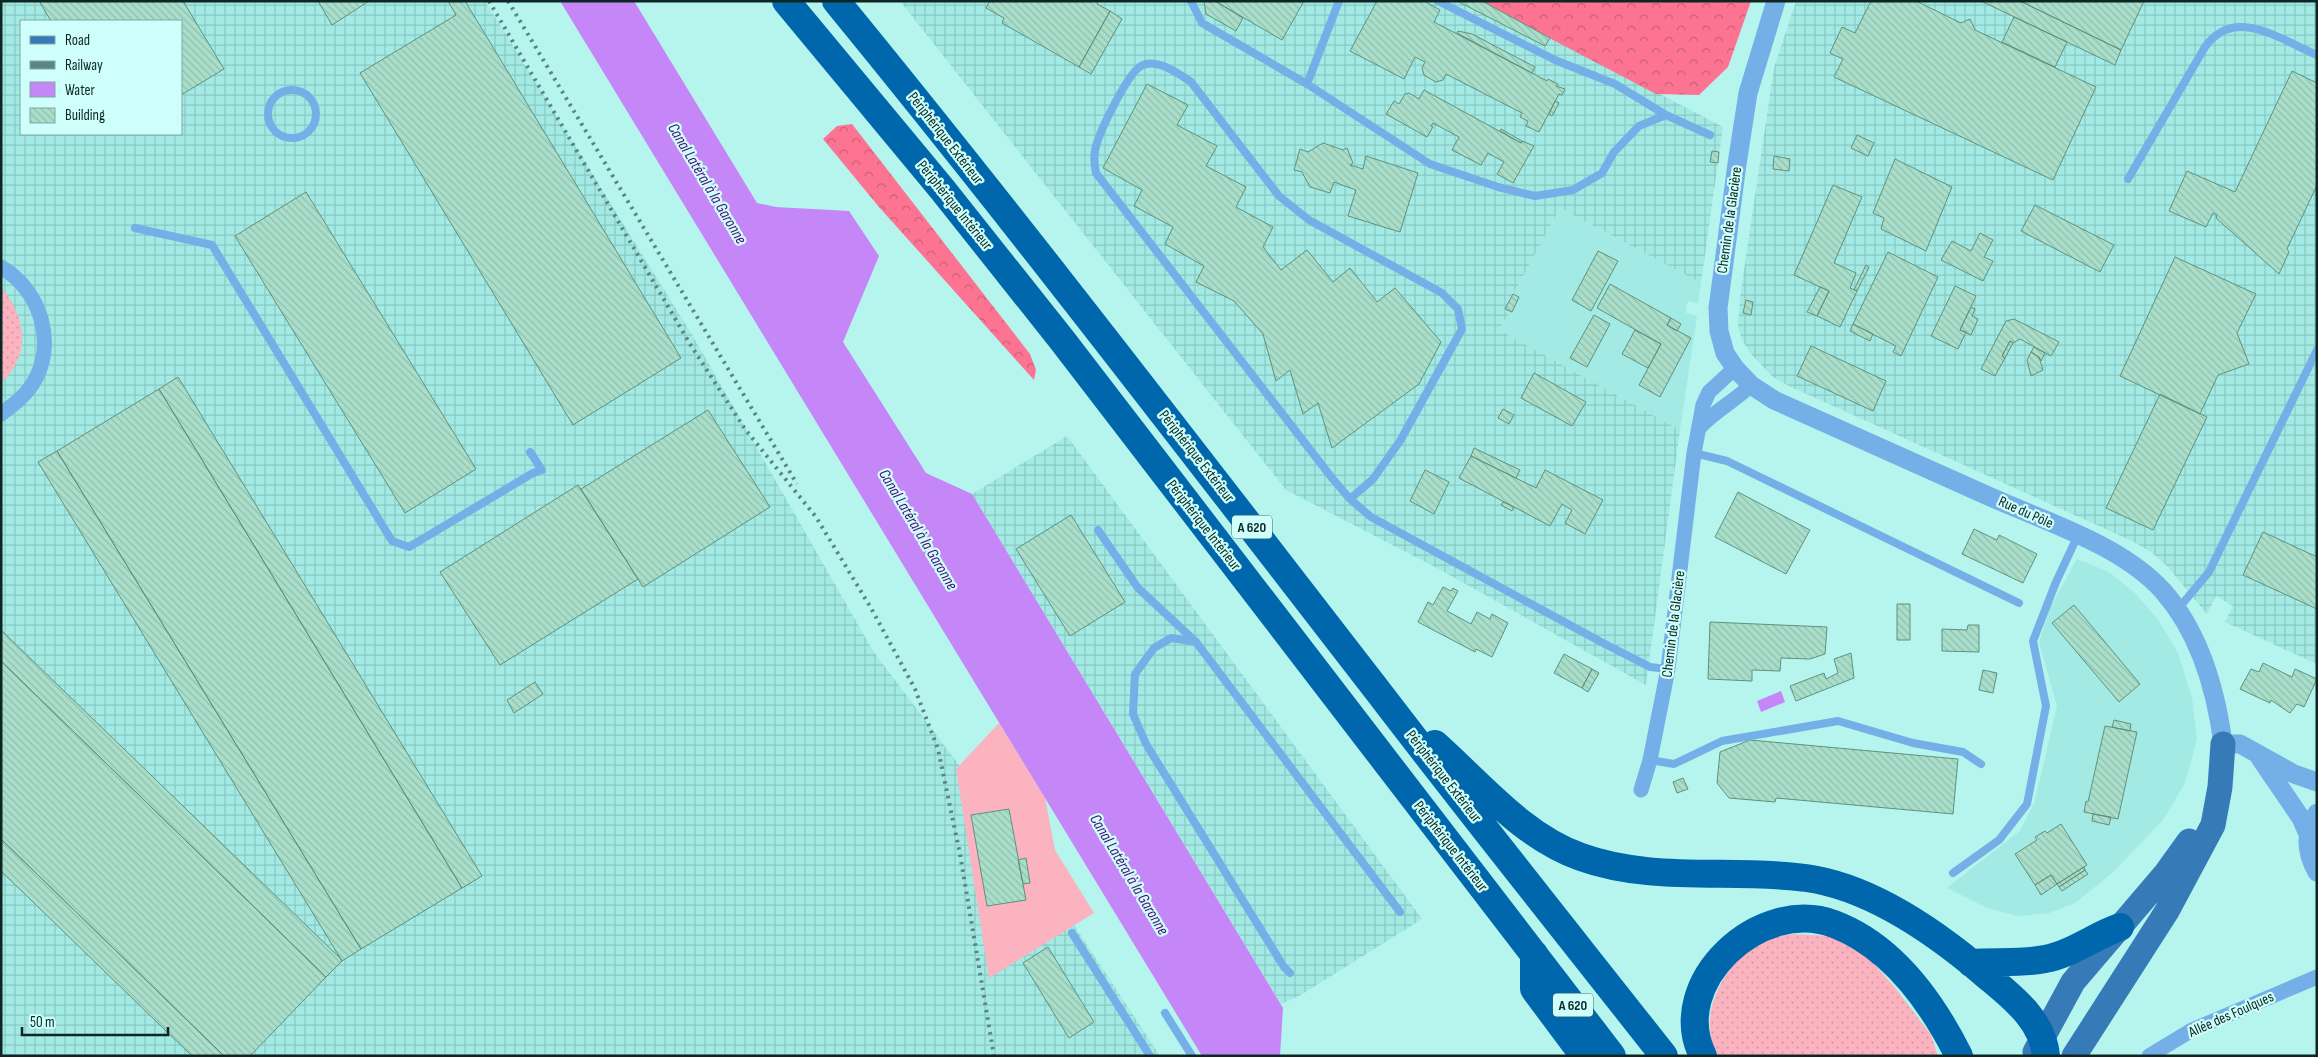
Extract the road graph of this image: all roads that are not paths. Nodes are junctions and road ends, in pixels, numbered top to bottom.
1 (786, 1) edge
2 (836, 1) edge
3 (1191, 1) edge
4 (1339, 1) edge
5 (1438, 1) edge
6 (1776, 1) edge
7 (2317, 55) edge
8 (1306, 84) junction
9 (279, 94) joint
10 (1666, 115) junction
11 (1710, 135) dead end
12 (2128, 179) dead end
13 (134, 228) dead end
14 (1, 267) edge
15 (2317, 350) edge
16 (1735, 368) junction
17 (1751, 385) junction
18 (1, 414) edge
19 (1700, 427) junction
20 (530, 452) dead end
21 (1694, 453) junction
22 (1350, 498) junction
23 (1098, 530) dead end
24 (2078, 535) junction
25 (2019, 603) dead end
26 (2177, 611) junction
27 (1196, 642) junction
28 (1668, 669) junction
29 (1377, 692) junction
30 (2224, 744) junction
31 (2258, 755) junction
32 (1650, 760) junction
33 (1980, 764) dead end
34 (2317, 782) edge
35 (2220, 787) junction
36 (1641, 790) dead end
37 (2317, 813) edge
38 (2308, 834) junction
39 (2317, 872) edge
40 (1953, 873) dead end
41 (1400, 912) dead end
42 (2120, 927) junction
43 (1072, 933) dead end
44 (1534, 954) junction
45 (1971, 962) junction
46 (1290, 973) dead end
47 (2317, 977) edge
48 (1165, 1013) dead end
49 (2040, 1049) edge
50 (1150, 1056) edge
51 (1192, 1056) edge
52 (1584, 1056) edge
53 (1612, 1056) edge
54 (1664, 1056) edge
55 (1703, 1056) edge
56 (1958, 1056) edge
57 (2074, 1056) edge
58 (2149, 1056) edge

1 - 44 highway, Périphérique Intérieur / A 620
2 - 29 highway, Périphérique Extérieur / A 620
3 - 8 lane
4 - 8 lane
5 - 10 lane
6 - 16 street, Chemin de la Glacière
7 - 12 lane
8 - 10 lane
9 - 9 lane
10 - 11 lane
13 - 20 lane
14 - 18 street
15 - 26 lane
16 - 17 street, Rue du Pôle
16 - 19 street, Chemin de la Glacière
17 - 19 street
17 - 24 street, Rue du Pôle
19 - 21 street, Chemin de la Glacière
21 - 25 lane
21 - 28 street, Chemin de la Glacière
22 - 22 lane
22 - 28 lane
23 - 27 lane
24 - 26 street, Rue du Pôle
24 - 40 lane
26 - 30 street, Rue du Pôle
27 - 41 lane
27 - 46 lane
28 - 32 street, Chemin de la Glacière
29 - 45 highway
29 - 54 highway, Périphérique Extérieur / A 620
30 - 31 street
30 - 35 main road
31 - 34 street
31 - 38 street
32 - 33 lane
32 - 36 street, Chemin de la Glacière
35 - 42 main road
35 - 57 main road
37 - 38 street
38 - 39 street
42 - 45 highway
42 - 49 main road
43 - 50 lane
44 - 52 highway
44 - 53 highway, Périphérique Intérieur / A 620
45 - 49 highway
47 - 58 street, Allée des Foulques
48 - 51 lane
55 - 56 highway

